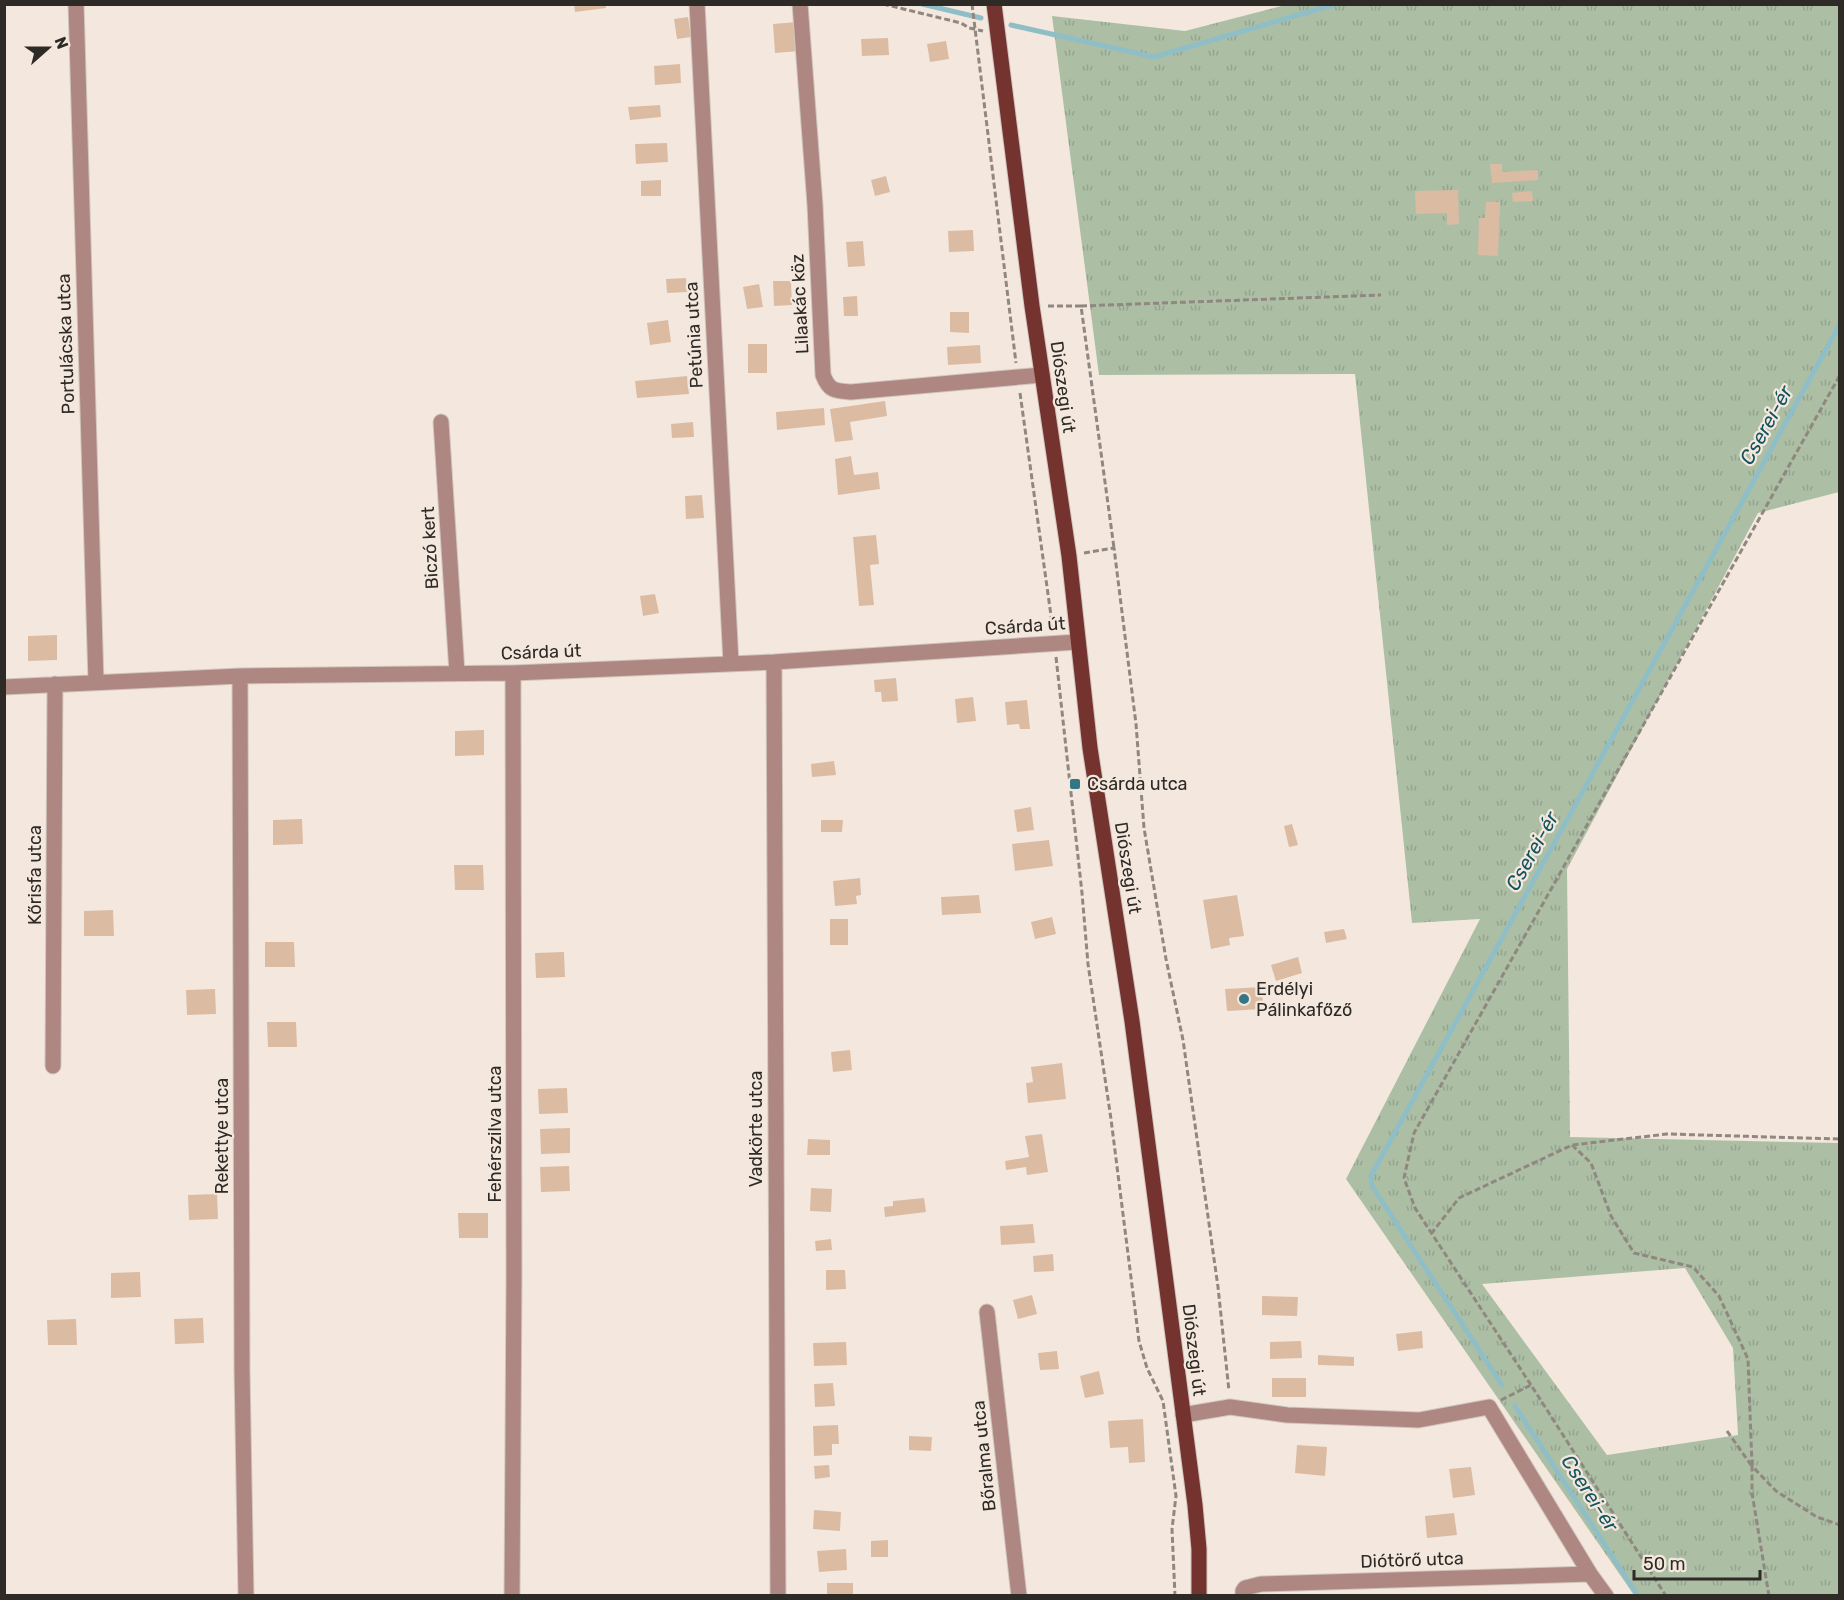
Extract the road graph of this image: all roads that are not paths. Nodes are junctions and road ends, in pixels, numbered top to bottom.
1 (76, 4) edge
2 (697, 4) edge
3 (800, 4) edge
4 (994, 4) edge
5 (1041, 375) junction
6 (441, 422) dead end
7 (1077, 642) junction
8 (774, 662) junction
9 (731, 663) junction
10 (457, 673) junction
11 (513, 673) junction
12 (240, 676) junction
13 (96, 681) junction
14 (56, 684) junction
15 (4, 687) edge
16 (53, 1066) dead end
17 (987, 1312) dead end
18 (1183, 1415) junction
19 (1590, 1574) junction
20 (246, 1596) edge
21 (512, 1596) edge
22 (778, 1596) edge
23 (1019, 1596) edge
24 (1199, 1596) edge
25 (1243, 1596) edge
26 (1606, 1596) edge

1 - 13 street, Portulácska utca
2 - 9 street, Petúnia utca
3 - 5 street, Lilaakác köz
4 - 5 main road, Diószegi út
5 - 7 main road, Diószegi út
6 - 10 street, Biczó kert
7 - 8 street, Csárda út
7 - 18 main road, Diószegi út
8 - 9 street, Csárda út
8 - 22 street, Vadkörte utca
9 - 11 street, Csárda út
10 - 11 street, Csárda út
10 - 12 street, Csárda út
11 - 21 street, Fehérszilva utca
12 - 13 street, Csárda út
12 - 20 street, Rekettye utca
13 - 14 street, Csárda út
14 - 15 street, Csárda út
14 - 16 street, Kőrisfa utca
17 - 23 street, Bőralma utca
18 - 19 street
18 - 24 main road, Diószegi út
19 - 25 street, Diótörő utca
19 - 26 street

